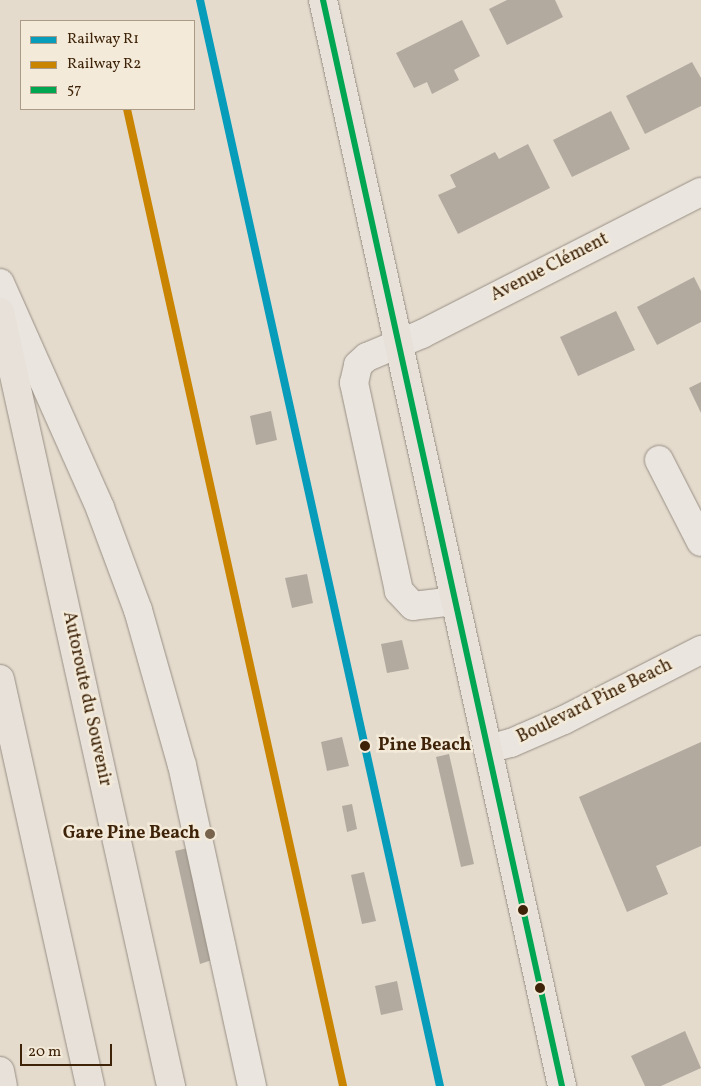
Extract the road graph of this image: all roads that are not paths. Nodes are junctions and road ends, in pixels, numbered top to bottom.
1 (323, 0) edge
2 (701, 192) edge
3 (0, 283) edge
4 (0, 312) edge
5 (400, 344) junction
6 (658, 460) dead end
7 (701, 542) edge
8 (455, 601) junction
9 (701, 650) edge
10 (0, 679) edge
11 (488, 749) junction
12 (0, 1071) edge
13 (3, 1086) edge
14 (90, 1086) edge
15 (171, 1086) edge
16 (252, 1086) edge
17 (562, 1086) edge

1 - 5 main road
2 - 5 street, Avenue Clément
3 - 16 street
4 - 15 main road, Autoroute du Souvenir
5 - 8 main road
5 - 8 street, Avenue Clément
6 - 7 street
8 - 11 main road
9 - 11 street, Boulevard Pine Beach
10 - 14 main road
11 - 17 main road
12 - 13 main road

